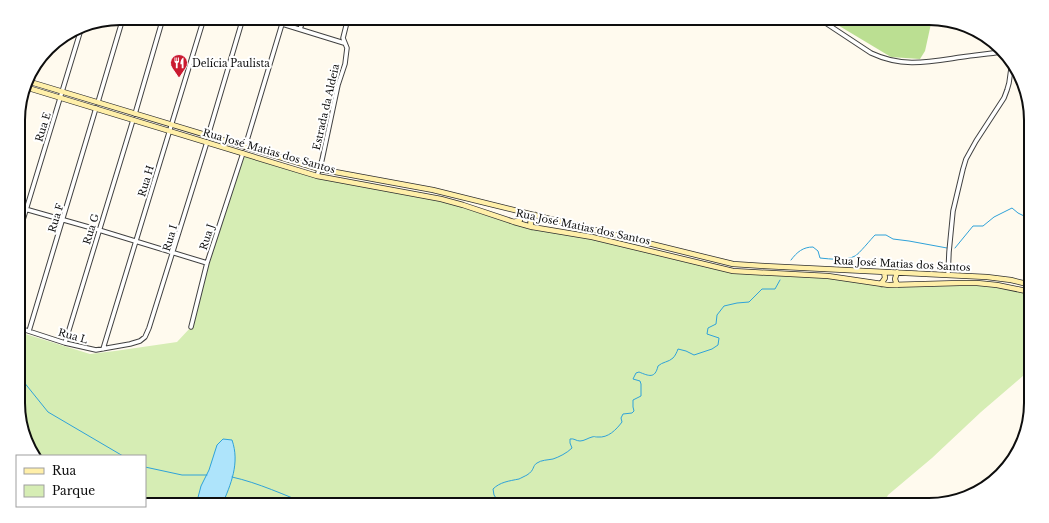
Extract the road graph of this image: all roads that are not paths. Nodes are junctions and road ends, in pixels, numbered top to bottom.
1 (121, 25) edge
2 (161, 25) edge
3 (202, 25) edge
4 (241, 25) edge
5 (282, 25) edge
6 (286, 25) edge
7 (301, 25) edge
8 (346, 25) edge
9 (829, 25) edge
10 (300, 29) junction
11 (80, 34) edge
12 (344, 43) junction
13 (997, 53) edge
14 (1010, 71) edge
15 (32, 83) edge
16 (30, 89) edge
17 (62, 91) junction
18 (60, 98) junction
19 (98, 102) junction
20 (96, 108) junction
21 (135, 114) junction
22 (133, 120) junction
23 (172, 125) junction
24 (170, 131) junction
25 (208, 136) junction
26 (207, 142) junction
27 (245, 147) junction
28 (243, 153) junction
29 (319, 169) junction
30 (317, 176) junction
31 (26, 209) junction
32 (517, 211) junction
33 (25, 212) edge
34 (535, 215) junction
35 (63, 220) junction
36 (514, 222) junction
37 (532, 227) junction
38 (99, 230) junction
39 (136, 242) junction
40 (173, 253) junction
41 (207, 263) junction
42 (884, 272) junction
43 (896, 272) junction
44 (948, 275) junction
45 (1024, 283) edge
46 (881, 284) junction
47 (897, 285) junction
48 (1024, 291) edge
49 (191, 328) dead end
50 (25, 330) edge
51 (29, 331) junction
52 (145, 337) joint
53 (65, 343) junction
54 (103, 350) junction

1 - 19 street
2 - 21 street
3 - 23 street, Rua H
4 - 25 street
5 - 27 street
6 - 10 street
7 - 10 street
8 - 12 street, Estrada da Aldeia
9 - 13 street
10 - 12 street
11 - 17 street, Rua E
12 - 29 street, Estrada da Aldeia
14 - 44 street
15 - 17 main road, Rua José Matias dos Santos
16 - 18 main road, Rua José Matias dos Santos
17 - 18 street, Rua E
17 - 19 main road, Rua José Matias dos Santos
18 - 20 main road, Rua José Matias dos Santos
18 - 31 street, Rua E
19 - 21 main road, Rua José Matias dos Santos
20 - 22 main road, Rua José Matias dos Santos
20 - 35 street, Rua F
21 - 23 main road, Rua José Matias dos Santos
22 - 24 main road, Rua José Matias dos Santos
22 - 38 street, Rua G
23 - 24 street, Rua H
23 - 25 main road, Rua José Matias dos Santos
24 - 26 main road, Rua José Matias dos Santos
24 - 39 street, Rua H
25 - 27 main road, Rua José Matias dos Santos
26 - 28 main road, Rua José Matias dos Santos
26 - 40 street, Rua I
27 - 29 main road, Rua José Matias dos Santos
28 - 30 main road, Rua José Matias dos Santos
28 - 41 street, Rua J
29 - 30 street, Estrada da Aldeia
29 - 32 main road, Rua José Matias dos Santos
30 - 36 main road, Rua José Matias dos Santos
31 - 33 street, Rua E
31 - 35 street
32 - 34 main road, Rua José Matias dos Santos
32 - 36 main road
34 - 37 main road
34 - 42 main road, Rua José Matias dos Santos
35 - 38 street
35 - 51 street, Rua F
36 - 37 main road, Rua José Matias dos Santos
37 - 46 main road, Rua José Matias dos Santos
38 - 39 street
38 - 53 street, Rua G
39 - 40 street
39 - 54 street, Rua H
40 - 41 street
40 - 52 street, Rua I
41 - 49 street, Rua J
42 - 43 main road, Rua José Matias dos Santos
42 - 46 main road
43 - 44 main road, Rua José Matias dos Santos
43 - 47 main road
44 - 45 main road, Rua José Matias dos Santos
46 - 47 main road, Rua José Matias dos Santos
47 - 48 main road, Rua José Matias dos Santos
50 - 51 street, Rua L
51 - 53 street, Rua L
52 - 54 street, Rua L
53 - 54 street, Rua L

